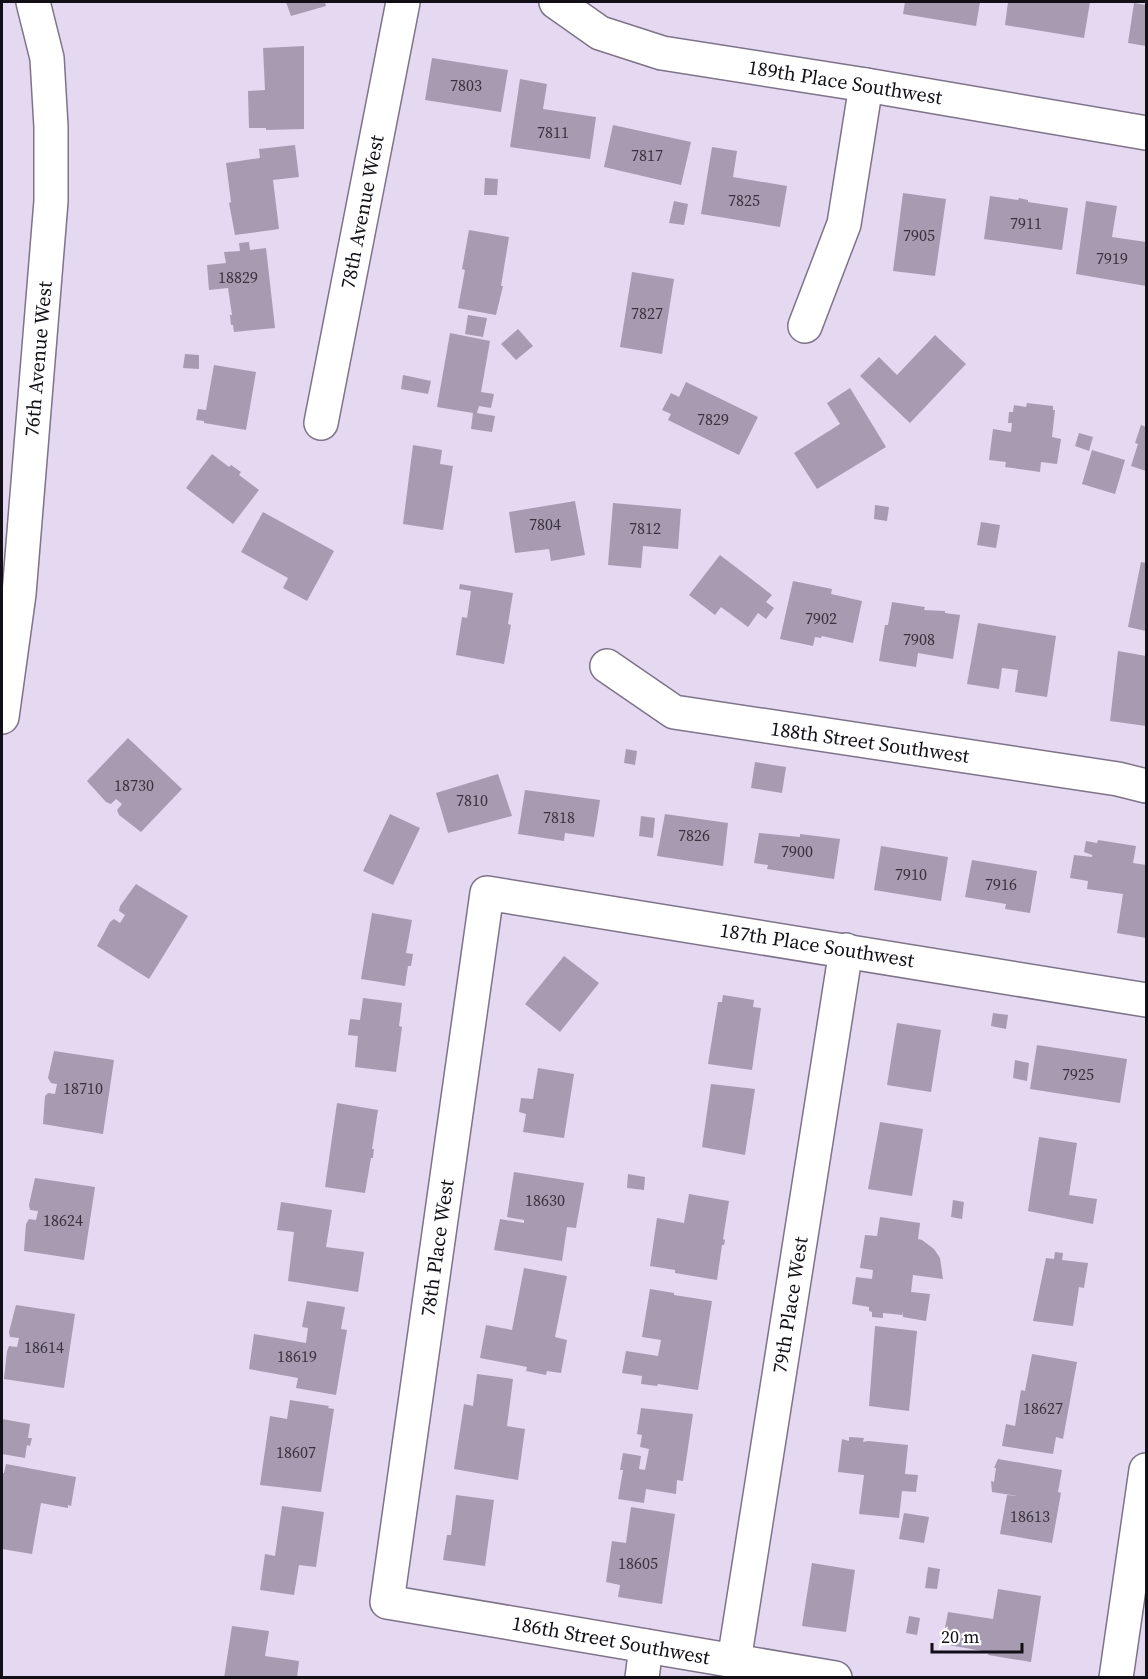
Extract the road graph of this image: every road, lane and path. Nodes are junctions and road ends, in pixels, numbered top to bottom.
1 (33, 2) edge
2 (404, 2) edge
3 (556, 2) edge
4 (866, 85) junction
5 (1146, 133) edge
6 (805, 326) dead end
7 (321, 423) dead end
8 (607, 666) dead end
9 (2, 717) edge
10 (1146, 786) edge
11 (488, 893) joint
12 (846, 950) junction
13 (1146, 1000) edge
14 (1146, 1470) edge
15 (387, 1602) joint
16 (734, 1661) junction
17 (644, 1662) edge
18 (834, 1677) edge
19 (1116, 1677) edge

1 - 9 street, 76th Avenue West
2 - 7 street, 78th Avenue West
3 - 4 street, 189th Place Southwest
4 - 5 street, 189th Place Southwest
4 - 6 street
8 - 10 street, 188th Street Southwest
11 - 12 street, 187th Place Southwest
11 - 15 street, 78th Place West
12 - 13 street, 187th Place Southwest
12 - 16 street, 79th Place West
14 - 19 street
15 - 17 street, 186th Street Southwest
16 - 17 street, 186th Street Southwest
16 - 18 street, 186th Street Southwest

